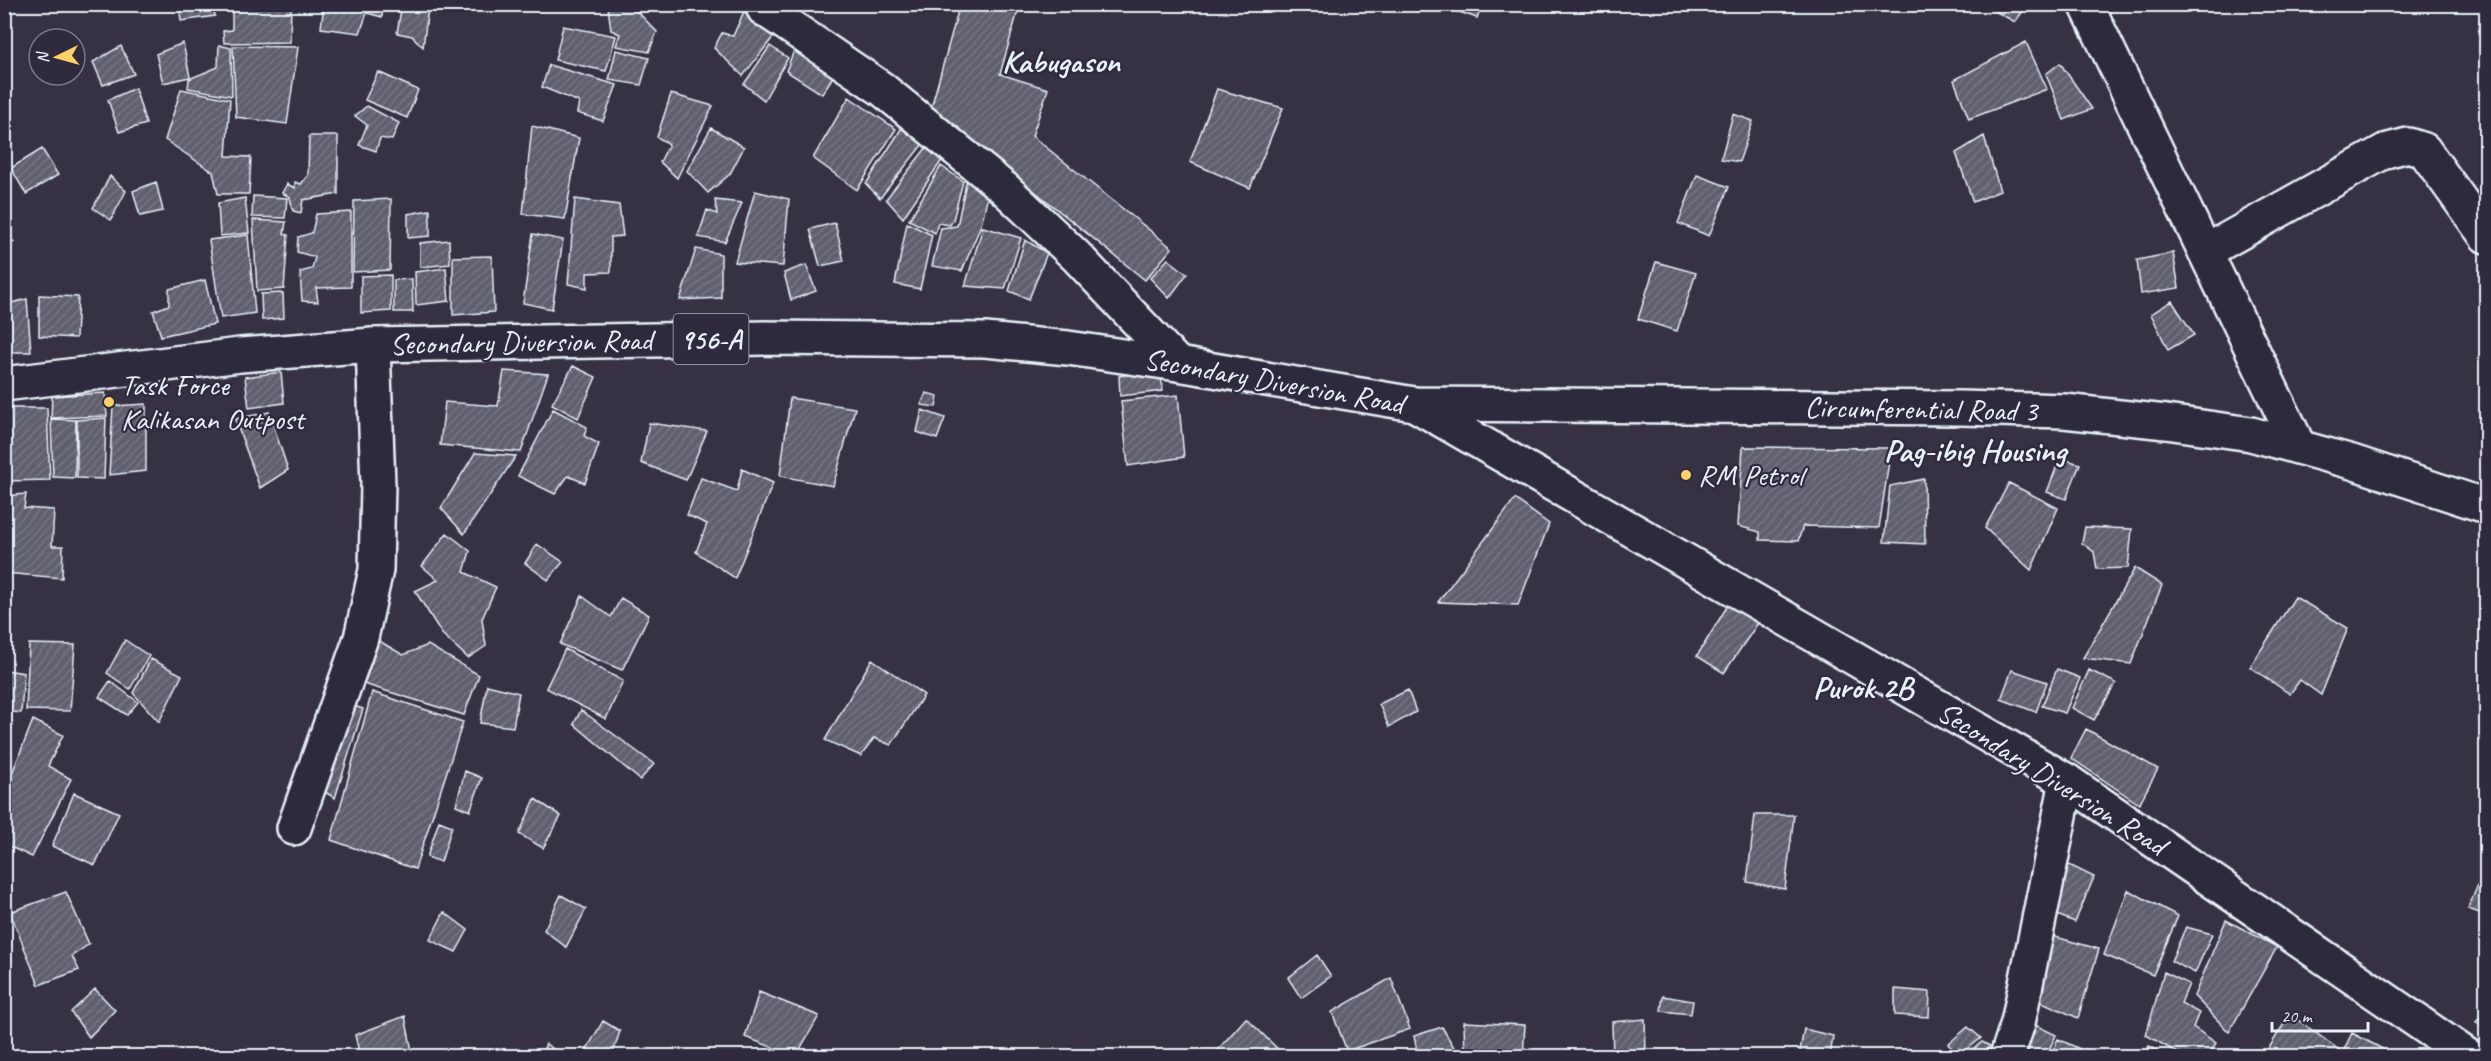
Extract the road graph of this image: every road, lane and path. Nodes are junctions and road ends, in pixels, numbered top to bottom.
1 (762, 4) edge
2 (2086, 4) edge
3 (2487, 236) edge
4 (2205, 252) junction
5 (373, 345) junction
6 (1178, 363) junction
7 (4, 384) edge
8 (1414, 404) junction
9 (2299, 447) junction
10 (2487, 506) edge
11 (2067, 781) junction
12 (294, 828) dead end
13 (2007, 1056) edge
14 (2468, 1056) edge

1 - 6 street
2 - 4 street
3 - 4 street
4 - 9 street
5 - 6 street, Secondary Diversion Road / 956-A
5 - 7 street, Secondary Diversion Road / 956-A
5 - 12 street
6 - 8 street, Secondary Diversion Road / 956-A
8 - 9 street, Circumferential Road 3 / 956-A
8 - 11 street, Secondary Diversion Road / 956-A
9 - 10 street, Circumferential Road 3 / 956-A
11 - 13 street
11 - 14 street, Secondary Diversion Road / 956-A

